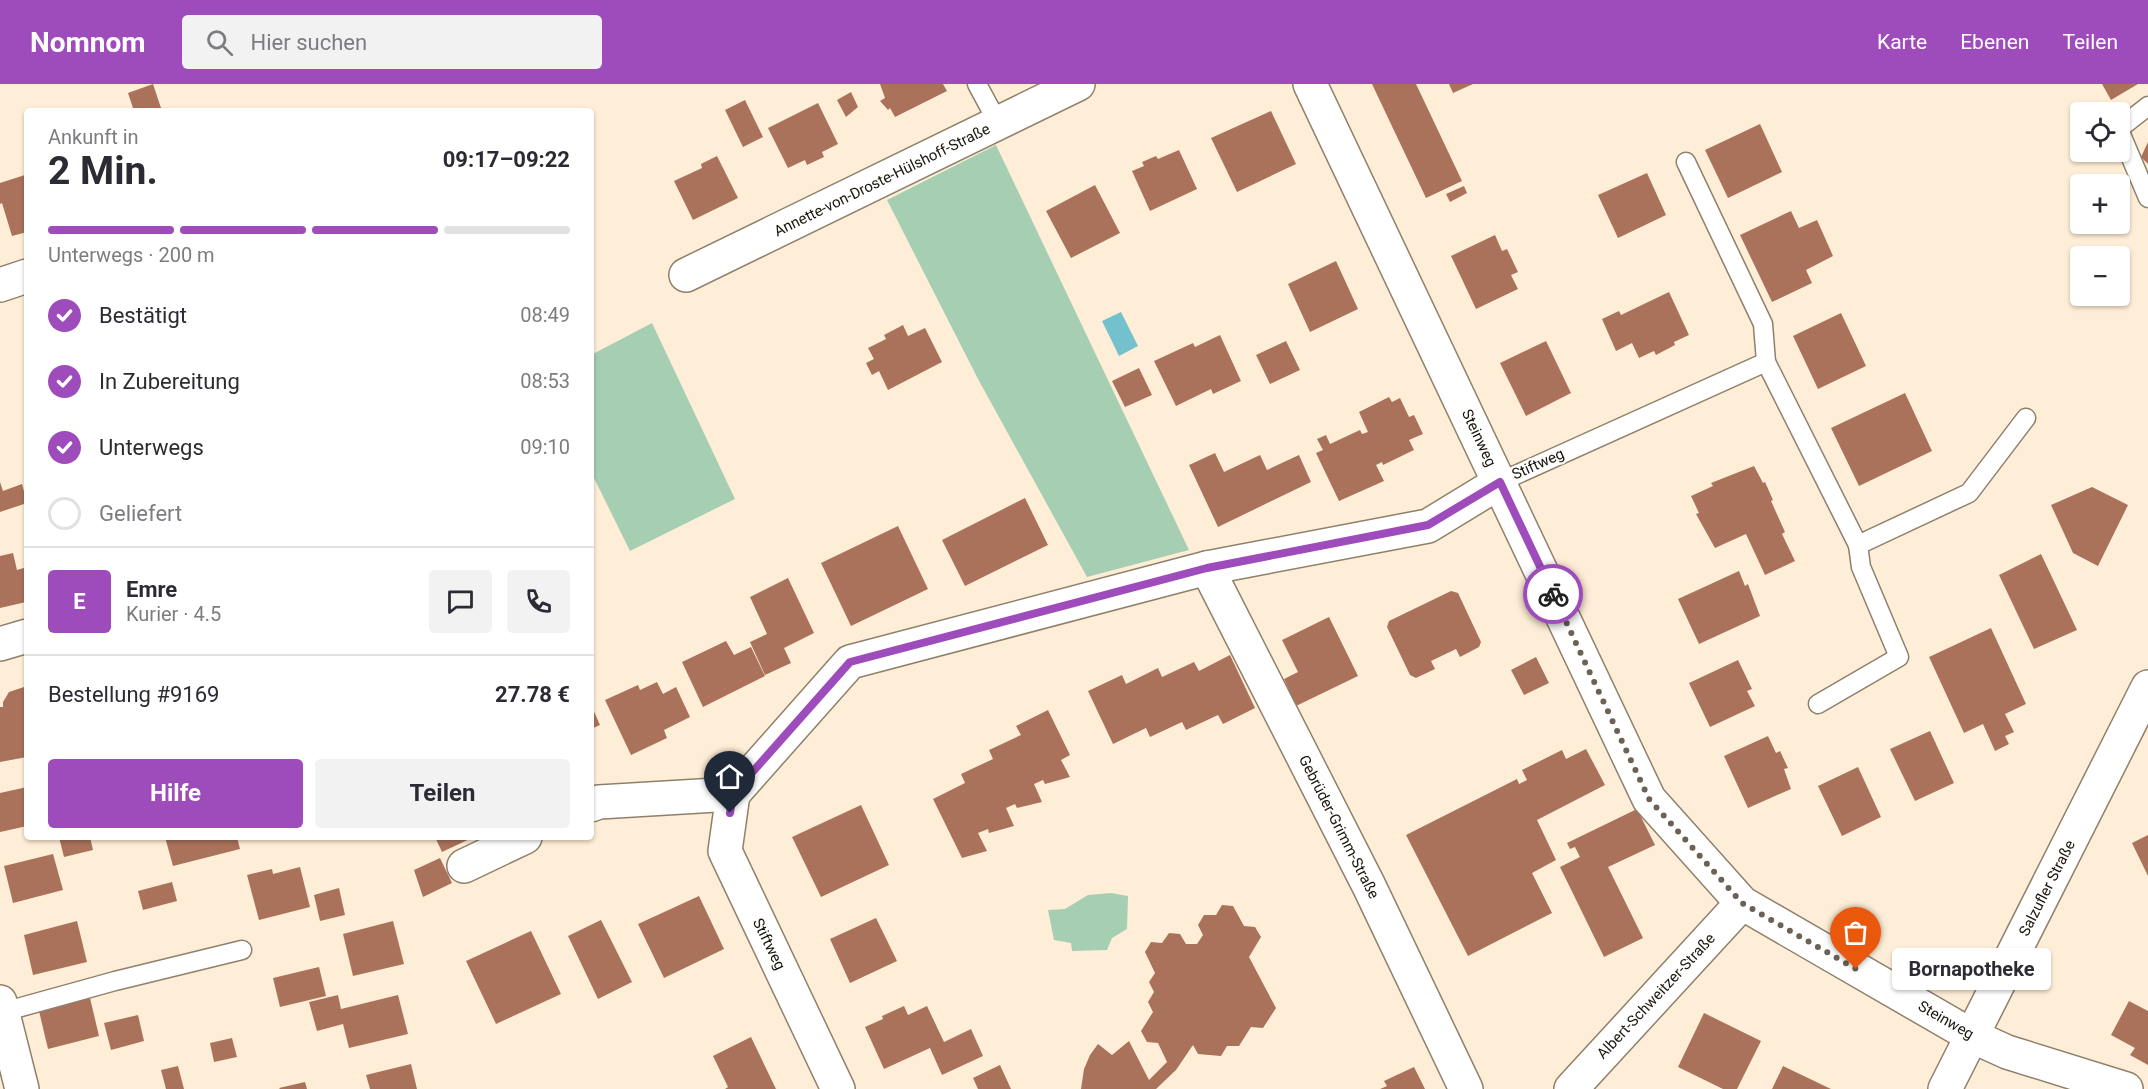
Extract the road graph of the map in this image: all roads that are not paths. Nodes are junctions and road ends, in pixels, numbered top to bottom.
1 (977, 84) edge
2 (1078, 84) edge
3 (1310, 84) edge
4 (2148, 106) edge
5 (2130, 121) edge
6 (998, 123) junction
7 (2130, 154) edge
8 (1686, 162) dead end
9 (2148, 198) edge
10 (686, 275) dead end
11 (24, 277) edge
12 (0, 285) edge
13 (1766, 362) junction
14 (2026, 418) dead end
15 (1500, 482) junction
16 (1858, 544) junction
17 (1207, 568) junction
18 (24, 637) edge
19 (0, 644) edge
20 (2148, 687) edge
21 (1818, 704) dead end
22 (733, 794) junction
23 (594, 804) edge
24 (519, 840) edge
25 (464, 866) dead end
26 (1742, 903) junction
27 (242, 950) dead end
28 (1, 1007) edge
29 (1972, 1036) junction
30 (22, 1089) edge
31 (838, 1089) edge
32 (1466, 1089) edge
33 (1571, 1089) edge
34 (1945, 1089) edge
35 (2126, 1089) edge

1 - 6 lane
2 - 6 street, Annette-von-Droste-Hülshoff-Straße
3 - 15 street, Steinweg
4 - 5 lane
6 - 10 street, Annette-von-Droste-Hülshoff-Straße
7 - 9 lane
8 - 13 lane
11 - 12 street
13 - 15 lane, Stiftweg
13 - 16 lane
14 - 16 lane
15 - 17 street, Stiftweg
15 - 26 street, Steinweg
16 - 21 lane
17 - 22 street, Stiftweg
17 - 32 street, Gebrüder-Grimm-Straße
18 - 19 street
20 - 29 street, Salzufler Straße
22 - 23 street
22 - 31 street, Stiftweg
24 - 25 street
26 - 29 street, Steinweg
26 - 33 street, Albert-Schweitzer-Straße
27 - 28 lane
28 - 30 street
29 - 34 street, Salzufler Straße
29 - 35 street, Steinweg

